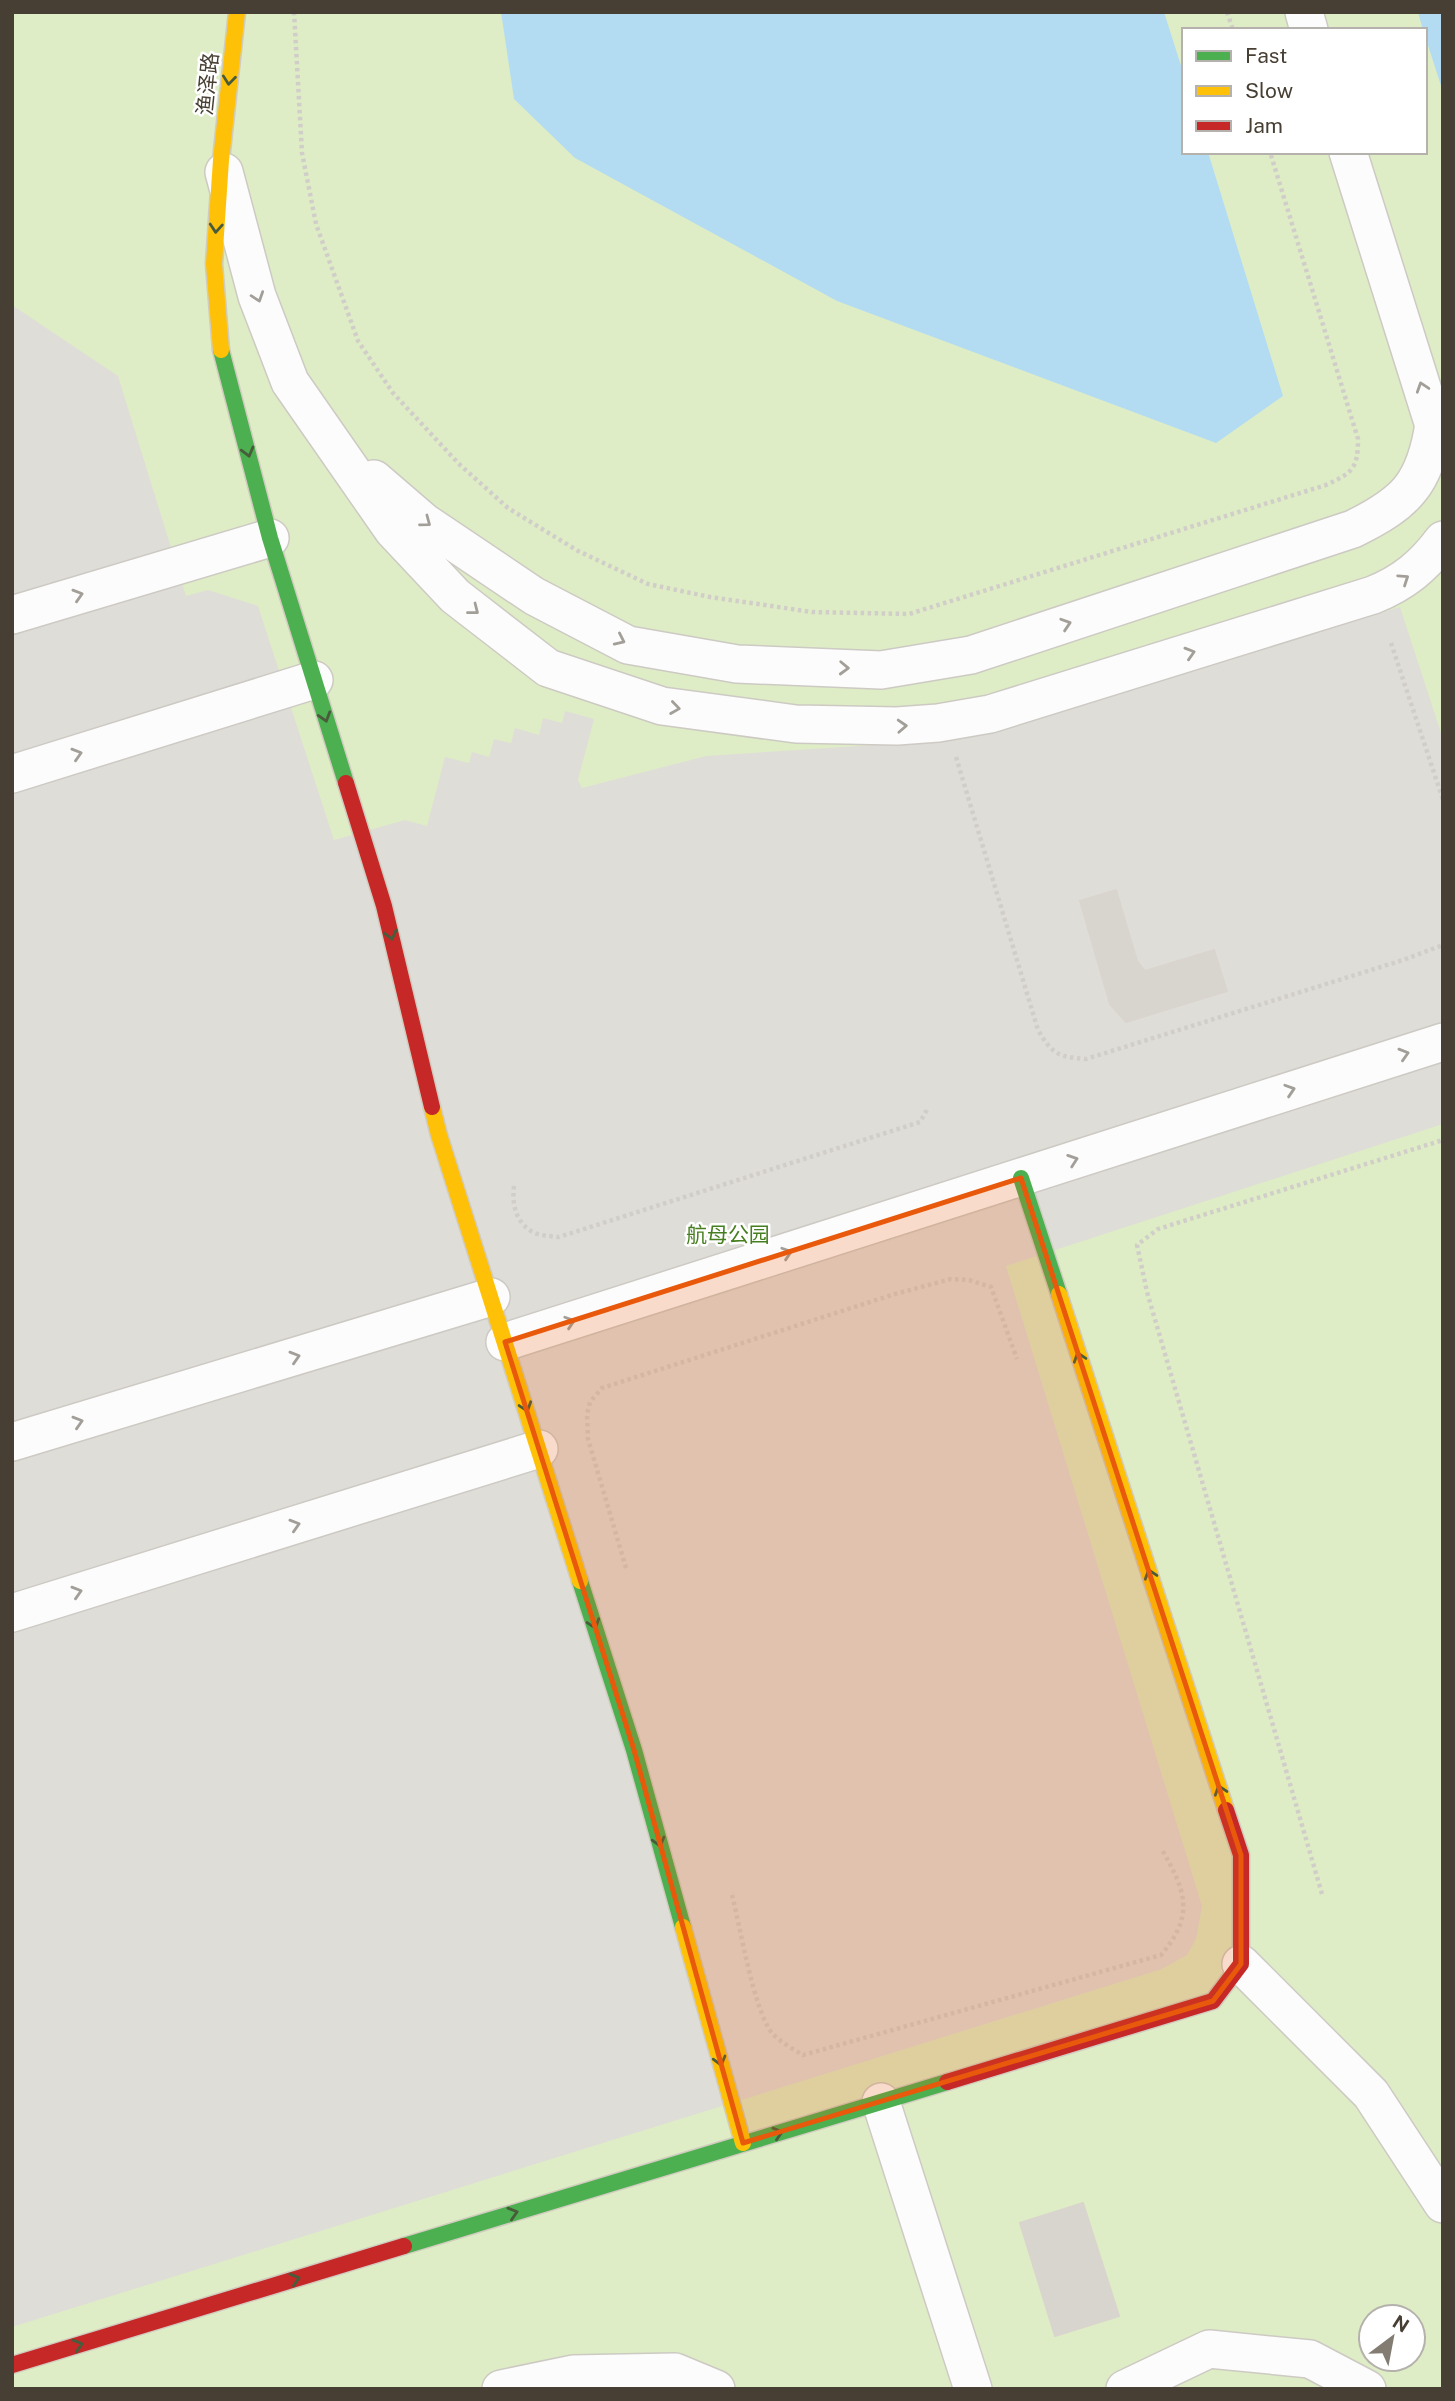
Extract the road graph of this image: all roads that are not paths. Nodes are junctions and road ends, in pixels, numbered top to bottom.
1 (237, 12) edge
2 (1349, 154) edge
3 (221, 160) junction
4 (1438, 438) edge
5 (337, 446) junction
6 (270, 538) junction
7 (1443, 540) edge
8 (12, 615) edge
9 (314, 680) junction
10 (12, 774) edge
11 (1443, 1042) edge
12 (1021, 1178) junction
13 (491, 1297) junction
14 (505, 1342) junction
15 (12, 1442) edge
16 (539, 1449) junction
17 (12, 1613) edge
18 (1241, 1964) junction
19 (881, 2102) junction
20 (743, 2143) junction
21 (1443, 2204) edge
22 (12, 2365) edge
23 (501, 2389) edge
24 (716, 2389) edge
25 (973, 2389) edge
26 (1125, 2389) edge
27 (1367, 2389) edge

1 -> 3 street, 渔泽路
4 -> 2 street
3 -> 5 street
3 -> 6 street, 渔泽路
5 -> 4 street
5 -> 7 street
8 -> 6 street
6 - 9 street, 渔泽路
10 -> 9 street
9 -> 13 street, 渔泽路
12 -> 11 street
14 -> 12 street
18 -> 12 street
13 - 14 street, 渔泽路
15 -> 13 street
14 -> 16 street, 渔泽路
17 -> 16 street
16 -> 20 street, 渔泽路
18 - 19 street
18 - 21 street
20 -> 19 street
19 - 25 street
22 -> 20 street
23 - 24 street
26 - 27 street

